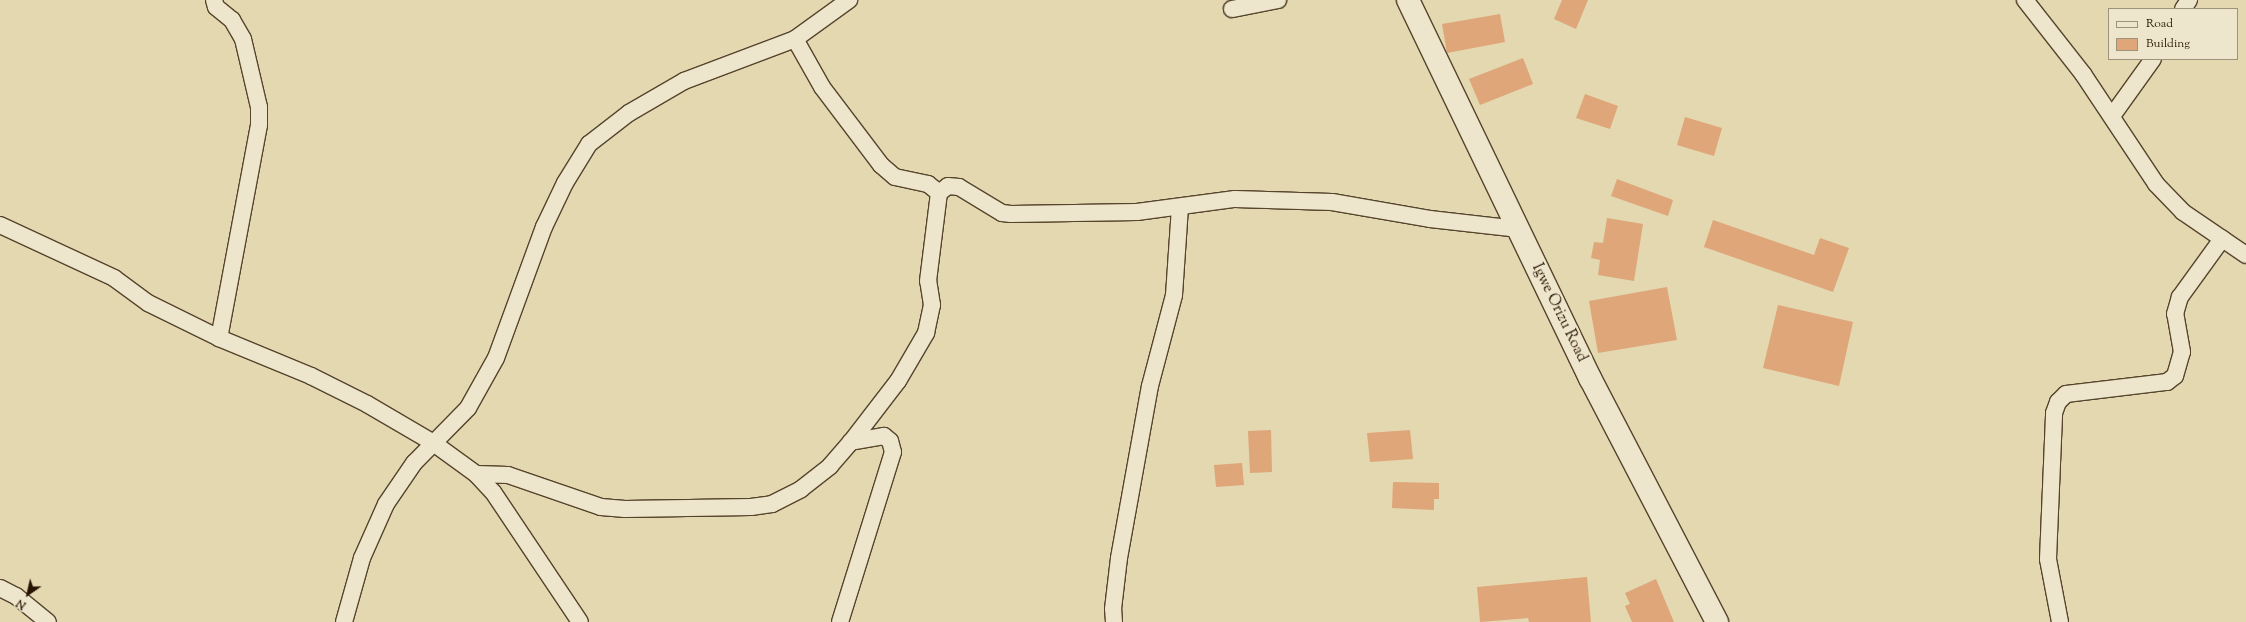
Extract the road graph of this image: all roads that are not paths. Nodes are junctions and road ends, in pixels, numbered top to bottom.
1 (214, 0) edge
2 (849, 0) edge
3 (1278, 0) edge
4 (1408, 0) edge
5 (2026, 0) edge
6 (1232, 9) dead end
7 (795, 39) junction
8 (2152, 60) edge
9 (2112, 116) junction
10 (939, 193) junction
11 (1180, 207) junction
12 (0, 225) edge
13 (1518, 229) junction
14 (2222, 239) junction
15 (2246, 255) edge
16 (219, 338) junction
17 (432, 442) junction
18 (851, 442) junction
19 (476, 474) junction
20 (0, 588) edge
21 (48, 622) edge
22 (344, 622) edge
23 (580, 622) edge
24 (840, 622) edge
25 (1114, 622) edge
26 (1717, 622) edge
27 (2060, 622) edge

1 - 16 street
2 - 7 street
3 - 6 street
4 - 13 main road, Igwe Orizu Road
5 - 9 street
7 - 10 street
7 - 17 street
8 - 9 street
9 - 14 street
10 - 11 street
10 - 18 street
11 - 13 street
11 - 25 street
12 - 16 street
13 - 26 main road, Igwe Orizu Road
14 - 15 street
14 - 27 street
16 - 17 street
17 - 19 street
17 - 22 street
18 - 19 street
18 - 24 street
19 - 23 street
20 - 21 street

